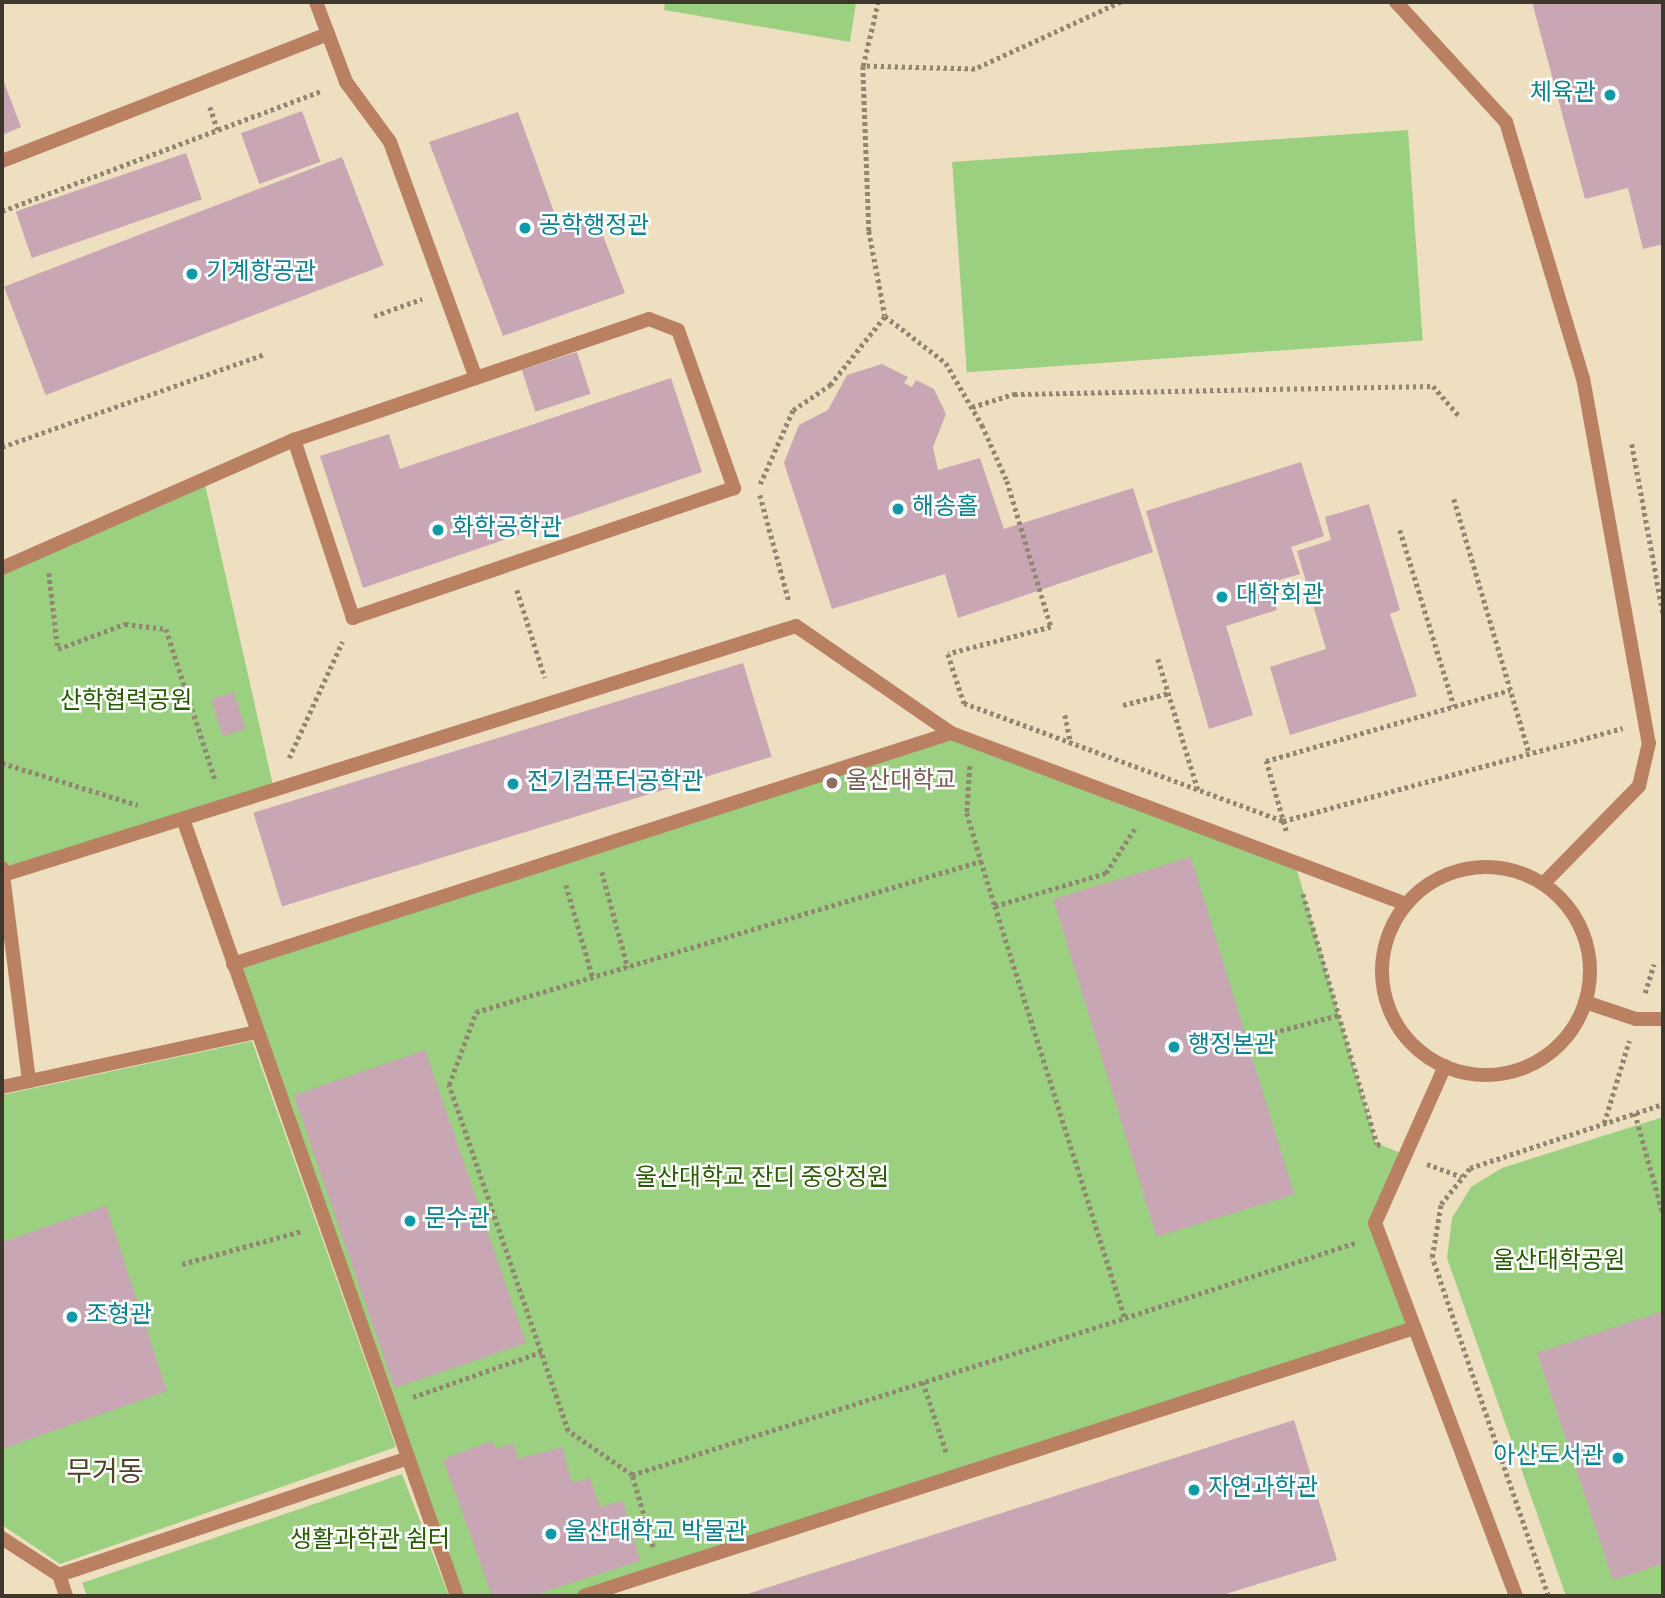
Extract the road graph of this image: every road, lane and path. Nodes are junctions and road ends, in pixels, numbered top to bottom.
1 (316, 2) edge
2 (878, 2) edge
3 (1121, 2) edge
4 (1396, 2) edge
5 (328, 34) junction
6 (863, 66) junction
7 (346, 82) junction
8 (2, 161) edge
9 (2, 211) edge
10 (444, 291) junction
11 (374, 316) dead end
12 (885, 316) junction
13 (265, 354) dead end
14 (477, 378) junction
15 (972, 407) junction
16 (1460, 417) dead end
17 (294, 440) junction
18 (1632, 444) dead end
19 (2, 447) edge
20 (1454, 499) dead end
21 (1400, 530) dead end
22 (47, 548) junction
23 (509, 565) junction
24 (2, 568) edge
25 (1663, 613) edge
26 (353, 618) junction
27 (796, 626) junction
28 (1158, 659) dead end
29 (1510, 690) junction
30 (1169, 693) junction
31 (553, 702) junction
32 (1123, 705) dead end
33 (1454, 706) junction
34 (1065, 715) dead end
35 (1645, 722) junction
36 (951, 733) junction
37 (971, 740) junction
38 (1072, 744) junction
39 (1529, 753) junction
40 (2, 763) edge
41 (274, 790) junction
42 (1198, 790) junction
43 (223, 807) junction
44 (1149, 807) junction
45 (183, 819) junction
46 (1283, 821) junction
47 (595, 848) junction
48 (559, 859) junction
49 (981, 861) junction
50 (1295, 863) junction
51 (2, 868) edge
52 (3, 875) edge
53 (1543, 884) junction
54 (1405, 904) junction
55 (995, 906) junction
56 (233, 964) junction
57 (628, 968) junction
58 (593, 978) junction
59 (1585, 1002) junction
60 (1339, 1015) junction
61 (1663, 1019) edge
62 (257, 1032) junction
63 (1260, 1036) dead end
64 (1445, 1066) junction
65 (29, 1081) junction
66 (2, 1087) edge
67 (1663, 1104) edge
68 (1635, 1113) junction
69 (1406, 1155) junction
70 (1462, 1177) junction
71 (1663, 1213) edge
72 (326, 1225) junction
73 (1380, 1235) junction
74 (182, 1264) dead end
75 (1125, 1318) junction
76 (1414, 1328) junction
77 (541, 1352) junction
78 (923, 1382) junction
79 (405, 1399) dead end
80 (408, 1458) junction
81 (632, 1475) junction
82 (955, 1475) junction
83 (2, 1538) edge
84 (660, 1570) junction
85 (59, 1575) junction
86 (592, 1595) edge
87 (66, 1596) edge
88 (457, 1596) edge
89 (1513, 1596) edge
90 (1548, 1596) edge

1 - 5 street
2 - 6 path
3 - 6 path
4 - 35 street
5 - 7 street
5 - 8 street
6 - 12 path
7 - 9 path
7 - 10 street
10 - 11 path
10 - 14 street
12 - 15 path
12 - 27 path
13 - 19 path
14 - 17 street
14 - 23 street
15 - 16 path
15 - 38 path
17 - 22 street
17 - 26 street
18 - 25 path
20 - 29 path
21 - 33 path
22 - 24 street
22 - 43 path
23 - 26 street
23 - 31 path
26 - 41 path
27 - 31 street
27 - 36 street
28 - 30 path
29 - 33 path
29 - 39 path
30 - 32 path
30 - 42 path
31 - 41 street
33 - 46 path
34 - 38 path
35 - 39 path
35 - 53 street
36 - 37 street
36 - 47 street
37 - 44 street
37 - 49 path
38 - 42 path
39 - 46 path
40 - 45 path
41 - 43 street
42 - 46 path
43 - 45 street
44 - 50 street
44 - 55 path
45 - 52 street
45 - 56 street
46 - 50 path
47 - 48 street
47 - 57 path
48 - 56 street
48 - 58 path
49 - 55 path
49 - 57 path
50 - 54 street
50 - 60 path
51 - 52 street
52 - 65 street
53 - 54 street
53 - 59 street
54 - 64 street
55 - 75 path
56 - 62 street
57 - 58 path
58 - 77 path
59 - 61 street
59 - 64 street
60 - 63 path
60 - 69 path
62 - 65 street
62 - 72 street
64 - 69 street
65 - 66 street
67 - 68 path
68 - 70 path
68 - 71 path
69 - 70 path
69 - 73 street
70 - 90 path
72 - 74 path
72 - 80 street
73 - 75 path
73 - 76 street
75 - 78 path
76 - 82 street
76 - 89 street
77 - 79 path
77 - 81 path
78 - 81 path
78 - 82 path
80 - 85 street
80 - 88 street
81 - 84 path
82 - 84 street
83 - 85 street
84 - 86 street
85 - 87 street

